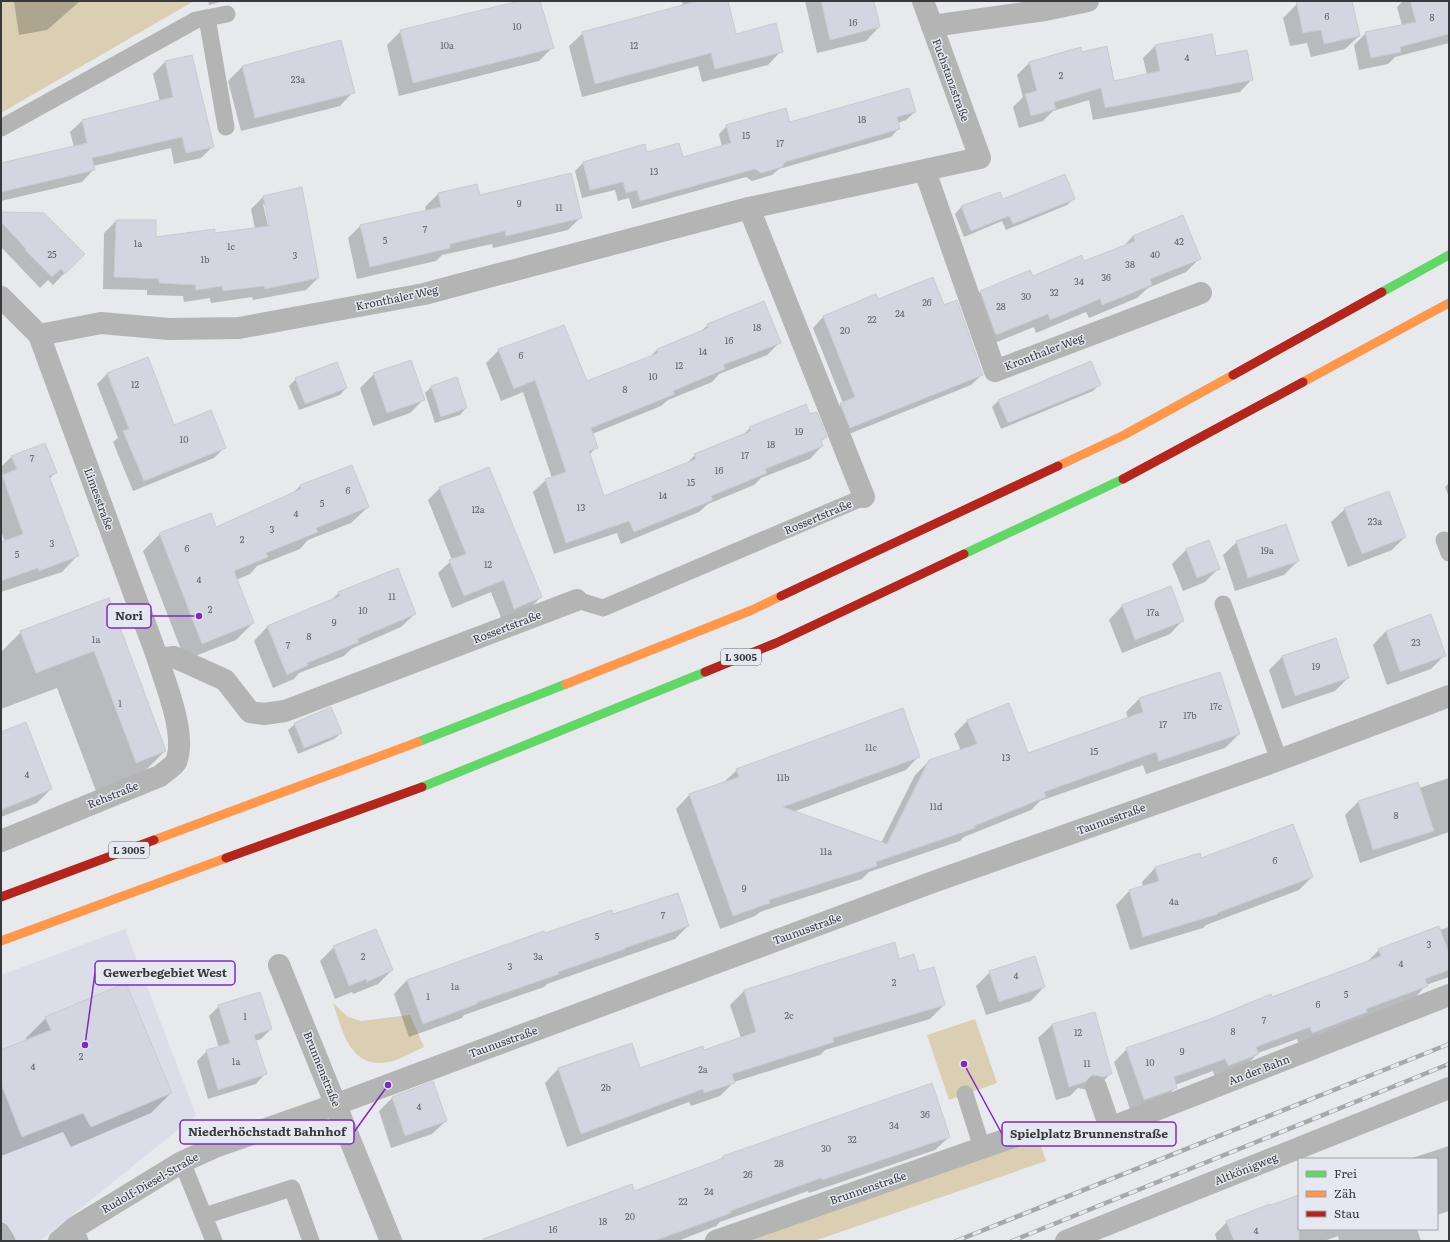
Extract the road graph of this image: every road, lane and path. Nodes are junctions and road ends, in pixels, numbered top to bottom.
1 (923, 1) edge
2 (1088, 1) edge
3 (227, 14) dead end
4 (207, 18) junction
5 (932, 26) junction
6 (226, 126) dead end
7 (1, 128) edge
8 (980, 158) joint
9 (925, 171) junction
10 (748, 208) junction
11 (1449, 255) edge
12 (1201, 294) dead end
13 (1, 297) edge
14 (1449, 303) edge
15 (39, 335) junction
16 (864, 497) joint
17 (577, 600) joint
18 (1223, 604) dead end
19 (158, 659) junction
20 (1449, 696) edge
21 (174, 714) joint
22 (1279, 760) junction
23 (1, 841) edge
24 (1, 896) edge
25 (1, 940) edge
26 (279, 965) dead end
27 (1449, 995) edge
28 (1096, 1087) dead end
29 (1449, 1088) edge
30 (965, 1094) dead end
31 (337, 1104) junction
32 (1019, 1135) dead end
33 (982, 1148) junction
34 (182, 1162) junction
35 (204, 1216) junction
36 (1, 1231) edge
37 (71, 1237) edge
38 (7, 1241) edge
39 (214, 1241) edge
40 (311, 1241) edge
41 (391, 1241) edge
42 (716, 1241) edge
43 (1066, 1241) edge

1 - 5 street, Fuchstanzstraße
2 - 5 street
3 - 4 lane
4 - 6 lane
4 - 7 lane
5 - 8 street, Fuchstanzstraße
8 - 9 street, Kronthaler Weg
9 - 10 street, Kronthaler Weg
9 - 12 street, Kronthaler Weg
10 - 15 street, Kronthaler Weg
10 - 16 street
11 - 24 highway, L 3005
13 - 15 street, Limesstraße
14 - 25 highway, L 3005
15 - 19 street, Limesstraße
16 - 17 lane, Rossertstraße
17 - 19 street, Rossertstraße
18 - 22 lane
19 - 21 street, Limesstraße
20 - 22 street, Taunusstraße
21 - 23 street, Rehstraße
22 - 31 street, Taunusstraße
26 - 31 street, Brunnenstraße
27 - 28 street, An der Bahn
29 - 43 street, Altkönigweg
30 - 33 lane
31 - 34 street, Rudolf-Diesel-Straße
31 - 41 street, Brunnenstraße
32 - 33 street, Brunnenstraße
33 - 42 street, Brunnenstraße
34 - 35 lane
34 - 37 street, Rudolf-Diesel-Straße
35 - 39 lane
35 - 40 lane
36 - 38 lane

